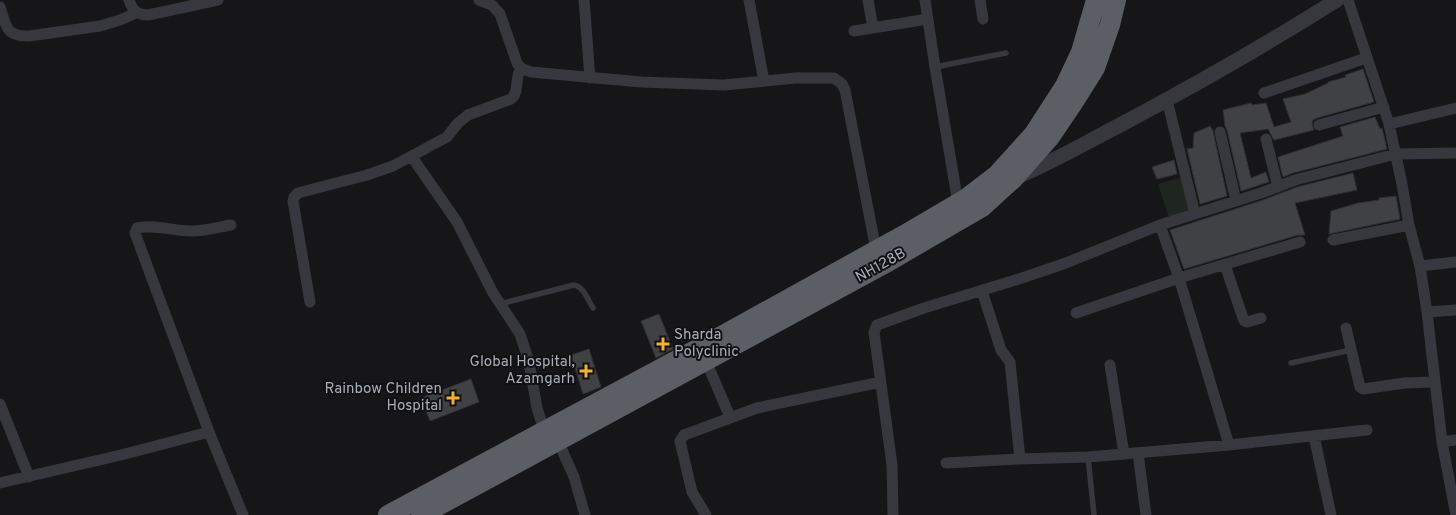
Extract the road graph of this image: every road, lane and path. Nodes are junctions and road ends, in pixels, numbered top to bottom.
1 (129, 0) edge
2 (218, 0) edge
3 (479, 0) edge
4 (584, 0) edge
5 (749, 0) edge
6 (868, 0) edge
7 (925, 0) edge
8 (980, 0) edge
9 (1096, 0) edge
10 (1116, 0) edge
11 (1337, 0) edge
12 (1348, 0) edge
13 (0, 7) edge
14 (136, 13) junction
15 (928, 19) junction
16 (983, 19) dead end
17 (873, 28) junction
18 (4, 31) edge
19 (854, 31) dead end
20 (1006, 53) dead end
21 (1366, 58) junction
22 (935, 67) junction
23 (520, 68) junction
24 (590, 78) junction
25 (764, 81) junction
26 (1264, 93) dead end
27 (1166, 100) junction
28 (1384, 108) junction
29 (1456, 108) edge
30 (1389, 124) junction
31 (1319, 125) dead end
32 (1220, 132) dead end
33 (1266, 139) dead end
34 (1456, 153) edge
35 (1396, 154) junction
36 (412, 157) junction
37 (1005, 177) junction
38 (1278, 187) junction
39 (1236, 201) junction
40 (958, 203) junction
41 (1195, 214) junction
42 (1160, 224) junction
43 (231, 225) dead end
44 (1409, 225) junction
45 (1333, 240) dead end
46 (1300, 242) dead end
47 (876, 250) junction
48 (1456, 262) edge
49 (1225, 265) junction
50 (1420, 266) junction
51 (1179, 278) junction
52 (982, 291) junction
53 (310, 302) dead end
54 (500, 304) junction
55 (592, 308) dead end
56 (1456, 310) edge
57 (1427, 312) junction
58 (1076, 313) dead end
59 (1261, 318) dead end
60 (1346, 328) dead end
61 (1351, 350) junction
62 (706, 361) junction
63 (1291, 363) dead end
64 (1110, 365) dead end
65 (881, 382) junction
66 (1435, 382) junction
67 (0, 404) edge
68 (730, 417) junction
69 (1367, 430) dead end
70 (209, 432) junction
71 (551, 436) junction
72 (1314, 436) junction
73 (1456, 440) edge
74 (1442, 442) junction
75 (1229, 445) junction
76 (1138, 453) junction
77 (1124, 454) junction
78 (1088, 457) junction
79 (1020, 459) junction
80 (946, 463) dead end
81 (28, 477) junction
82 (0, 483) edge
83 (243, 515) edge
84 (388, 515) edge
85 (421, 515) edge
86 (585, 515) edge
87 (706, 515) edge
88 (893, 515) edge
89 (1094, 515) edge
90 (1146, 515) edge
91 (1331, 515) edge
92 (1456, 515) edge

1 - 14 street
2 - 14 street
3 - 23 street
4 - 24 street
5 - 25 street
6 - 17 street
7 - 15 street
8 - 16 street
9 - 37 highway
10 - 37 highway, NH128B
11 - 27 street
12 - 21 street
13 - 18 street
14 - 18 street
15 - 17 street
15 - 22 street
17 - 19 street
20 - 22 lane
21 - 26 street
21 - 28 street
22 - 40 street
23 - 24 street
23 - 36 street
24 - 25 street
25 - 47 street
27 - 37 street
27 - 41 street
28 - 30 street
28 - 31 street
29 - 30 street
30 - 35 street
32 - 39 street
33 - 38 street
34 - 35 street
35 - 38 street
35 - 44 street
36 - 53 street
36 - 54 street
37 - 40 highway
37 - 62 highway, NH128B
38 - 39 street
39 - 41 street
40 - 47 highway
41 - 42 street
42 - 51 street
42 - 52 street
43 - 70 street
44 - 45 street
44 - 50 street
46 - 49 street
47 - 71 highway
48 - 50 street
49 - 51 street
49 - 59 street
50 - 57 street
51 - 58 street
51 - 75 street
52 - 65 street
52 - 79 street
54 - 55 lane
54 - 71 street
56 - 57 street
57 - 66 street
60 - 61 street
61 - 63 lane
61 - 66 street
62 - 68 street
62 - 71 highway, NH128B
64 - 77 street
65 - 68 street
65 - 88 street
66 - 74 street
67 - 81 street
68 - 87 street
69 - 72 street
70 - 81 street
70 - 83 street
71 - 84 highway
71 - 85 highway
71 - 86 street
72 - 75 street
72 - 91 street
73 - 74 street
74 - 92 street
75 - 76 street
76 - 77 street
76 - 90 street
77 - 78 street
78 - 79 street
78 - 89 lane
79 - 80 street
81 - 82 street

